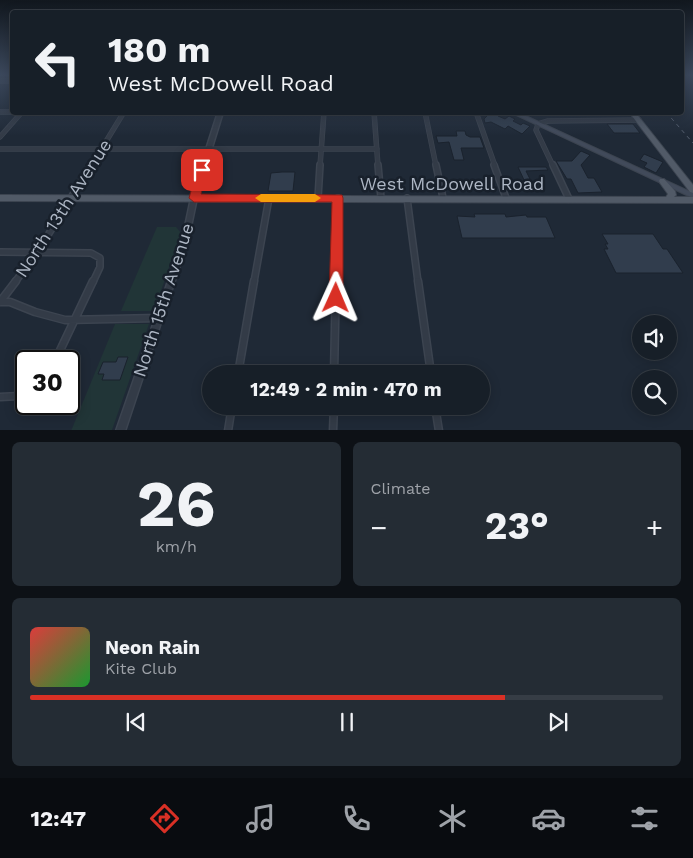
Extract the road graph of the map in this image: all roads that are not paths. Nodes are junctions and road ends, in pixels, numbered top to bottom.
1 (19, 115) edge
2 (122, 115) edge
3 (220, 115) edge
4 (324, 115) edge
5 (374, 115) edge
6 (426, 115) edge
7 (477, 115) edge
8 (518, 115) edge
9 (635, 115) edge
10 (639, 120) junction
11 (538, 124) junction
12 (0, 137) edge
13 (0, 149) edge
14 (100, 149) junction
15 (209, 149) junction
16 (321, 149) junction
17 (377, 149) junction
18 (662, 181) junction
19 (693, 190) edge
20 (0, 198) edge
21 (71, 198) junction
22 (194, 198) junction
23 (269, 198) junction
24 (318, 198) junction
25 (338, 198) junction
26 (381, 198) junction
27 (407, 198) junction
28 (443, 198) junction
29 (506, 198) junction
30 (569, 198) junction
31 (693, 198) edge
32 (668, 200) junction
33 (0, 252) edge
34 (37, 253) junction
35 (0, 302) edge
36 (158, 318) junction
37 (76, 319) junction
38 (60, 350) edge
39 (240, 365) edge
40 (334, 365) edge
41 (430, 365) edge
42 (15, 396) edge
43 (0, 397) edge
44 (230, 415) edge
45 (334, 415) edge
46 (437, 415) edge
47 (120, 430) edge
48 (228, 430) edge
49 (333, 430) edge
50 (439, 430) edge

1 - 12 street
2 - 14 street, North 13th Avenue
3 - 15 street, North 15th Avenue
4 - 16 street
5 - 17 street
6 - 28 street
7 - 29 street
8 - 11 main road
9 - 10 main road
10 - 11 street
10 - 19 main road
11 - 18 main road
11 - 30 street
13 - 14 street
14 - 15 street
14 - 21 street, North 13th Avenue
15 - 16 street
15 - 22 street, North 15th Avenue
16 - 17 street
16 - 24 street
17 - 26 street
18 - 31 main road
18 - 32 main road
20 - 21 main road, West McDowell Road
21 - 22 main road, West McDowell Road
21 - 34 street, North 13th Avenue
22 - 23 main road, West McDowell Road
22 - 36 street, North 15th Avenue
23 - 24 main road, West McDowell Road
23 - 39 street
24 - 25 main road, West McDowell Road
25 - 26 main road, West McDowell Road
25 - 40 street
26 - 27 main road, West McDowell Road
27 - 28 main road, West McDowell Road
27 - 41 street
28 - 29 main road, West McDowell Road
29 - 30 main road, West McDowell Road
30 - 32 main road, West McDowell Road
31 - 32 main road, West McDowell Road
33 - 34 street
34 - 35 street, North 13th Avenue
34 - 37 street
35 - 37 street
36 - 37 street
36 - 47 street, North 15th Avenue
37 - 38 street
42 - 43 street
44 - 48 street
45 - 49 street
46 - 50 street

